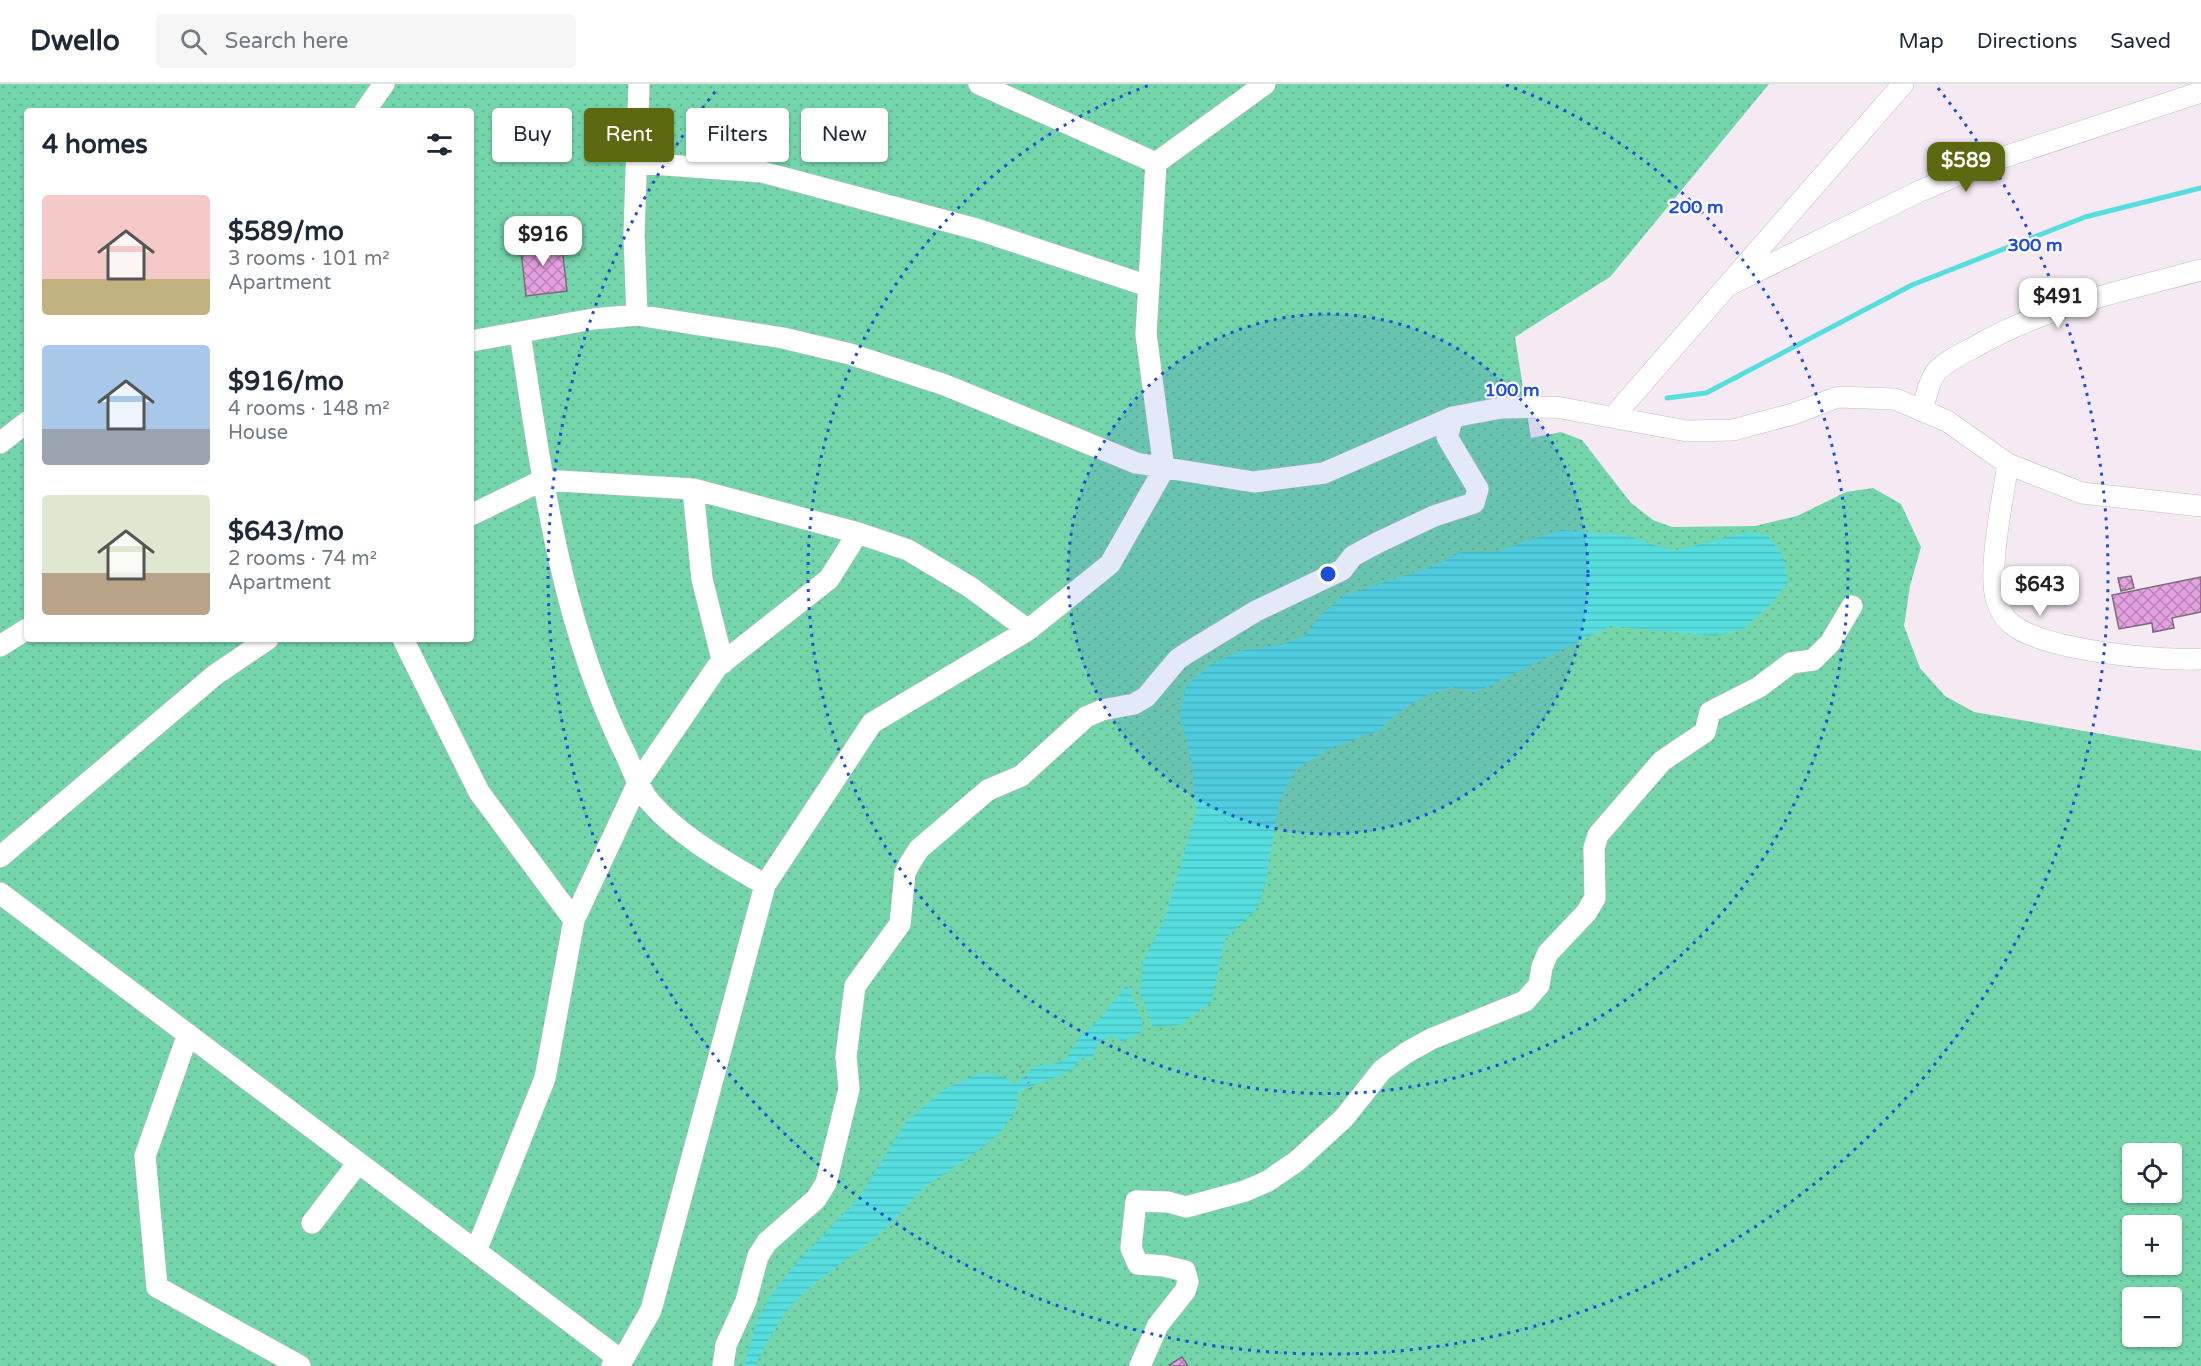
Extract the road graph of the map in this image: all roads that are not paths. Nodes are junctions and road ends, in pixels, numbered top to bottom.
1 (384, 84) edge
2 (639, 84) edge
3 (979, 84) edge
4 (1265, 84) edge
5 (1903, 84) edge
6 (2201, 92) edge
7 (367, 108) edge
8 (638, 163) junction
9 (1156, 163) junction
10 (2201, 270) edge
11 (1148, 286) junction
12 (1727, 286) junction
13 (637, 315) junction
14 (520, 334) junction
15 (474, 340) edge
16 (1922, 411) junction
17 (1453, 417) junction
18 (1613, 417) junction
19 (24, 424) edge
20 (0, 443) edge
21 (2008, 464) junction
22 (1164, 469) junction
23 (543, 480) junction
24 (693, 489) junction
25 (2201, 506) edge
26 (474, 514) edge
27 (858, 533) junction
28 (1852, 606) dead end
29 (1028, 630) junction
30 (24, 631) edge
31 (264, 642) edge
32 (404, 642) edge
33 (0, 646) edge
34 (2201, 659) edge
35 (723, 663) junction
36 (639, 781) junction
37 (0, 857) edge
38 (765, 885) junction
39 (0, 893) edge
40 (574, 920) junction
41 (188, 1034) junction
42 (358, 1162) junction
43 (312, 1223) dead end
44 (476, 1251) junction
45 (617, 1363) edge
46 (300, 1366) edge
47 (723, 1366) edge
48 (1140, 1366) edge

1 - 7 street
2 - 8 street
3 - 9 street
4 - 9 street
5 - 12 street
6 - 12 street
8 - 11 street
8 - 13 street
9 - 11 street
10 - 16 street
11 - 22 street
12 - 18 street
13 - 14 street
13 - 22 street
14 - 15 street
14 - 23 street
16 - 18 street
16 - 21 street
17 - 18 street
17 - 22 street
17 - 47 street
19 - 20 street
21 - 25 street
21 - 34 street
22 - 29 street
23 - 24 street
23 - 26 street
23 - 36 street
24 - 27 street
24 - 35 street
27 - 29 street
27 - 35 street
28 - 48 street
29 - 38 street
30 - 33 street
31 - 37 street
32 - 40 street
35 - 36 street
36 - 38 street
36 - 40 street
38 - 45 street
39 - 41 street
40 - 44 street
41 - 42 street
41 - 46 street
42 - 43 street
42 - 44 street
44 - 45 street

